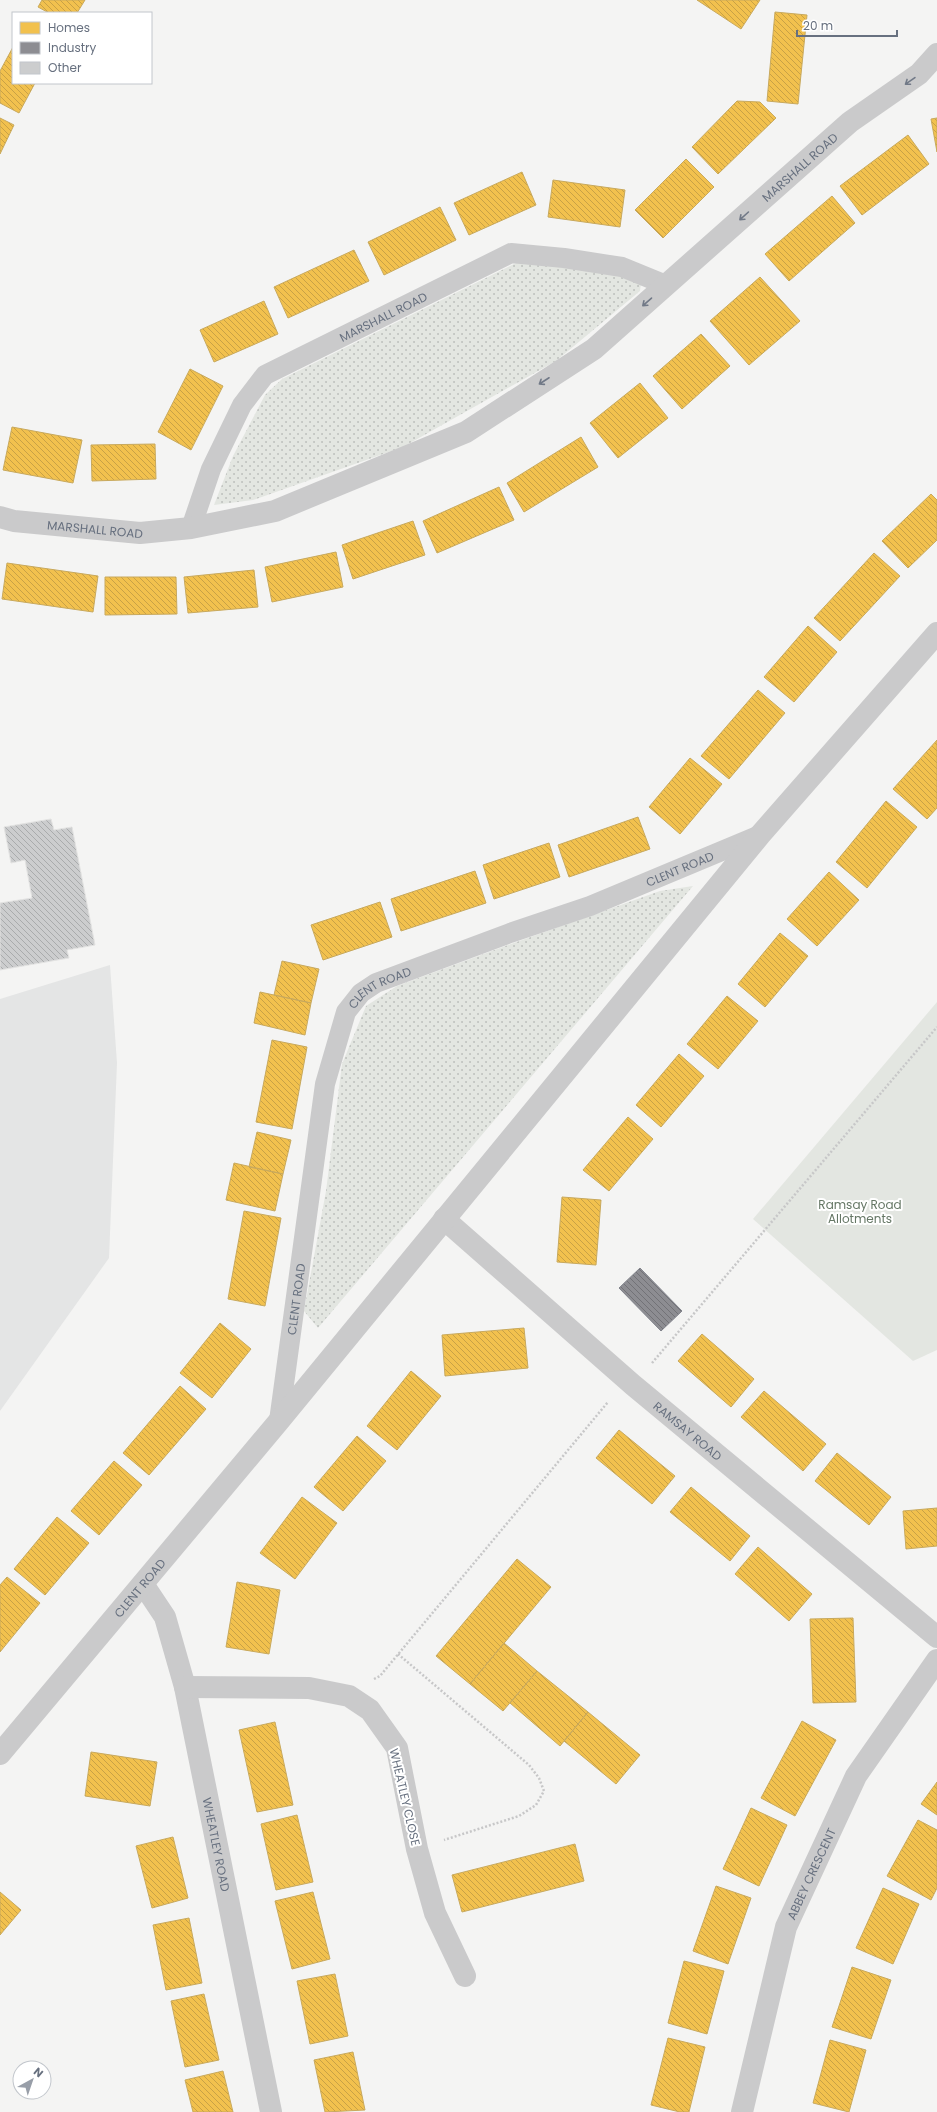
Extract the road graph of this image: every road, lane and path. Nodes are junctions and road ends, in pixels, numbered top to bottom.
1 (937, 54) edge
2 (666, 286) junction
3 (0, 517) edge
4 (191, 528) junction
5 (937, 633) edge
6 (760, 835) junction
7 (937, 1027) edge
8 (444, 1219) junction
9 (633, 1385) junction
10 (608, 1401) dead end
11 (279, 1421) junction
12 (143, 1584) junction
13 (937, 1636) edge
14 (398, 1654) junction
15 (937, 1660) edge
16 (185, 1687) junction
17 (349, 1696) junction
18 (0, 1754) edge
19 (417, 1849) junction
20 (465, 1976) dead end
21 (271, 2112) edge
22 (742, 2112) edge

1 -> 2 street, MARSHALL ROAD
2 -> 4 street, MARSHALL ROAD
2 - 4 lane, MARSHALL ROAD
3 - 4 street, MARSHALL ROAD
5 - 6 street, CLENT ROAD
6 - 8 street, CLENT ROAD
6 - 11 lane, CLENT ROAD
7 - 9 path
8 - 9 street, RAMSAY ROAD
8 - 11 street, CLENT ROAD
9 - 13 street, RAMSAY ROAD
10 - 14 path
11 - 12 street, CLENT ROAD
12 - 16 street, WHEATLEY ROAD
12 - 18 street, CLENT ROAD
14 - 17 path
14 - 19 path
15 - 22 street, ABBEY CRESCENT
16 - 17 street, WHEATLEY CLOSE
16 - 21 street, WHEATLEY ROAD
17 - 19 street, WHEATLEY CLOSE
19 - 20 street, WHEATLEY CLOSE

